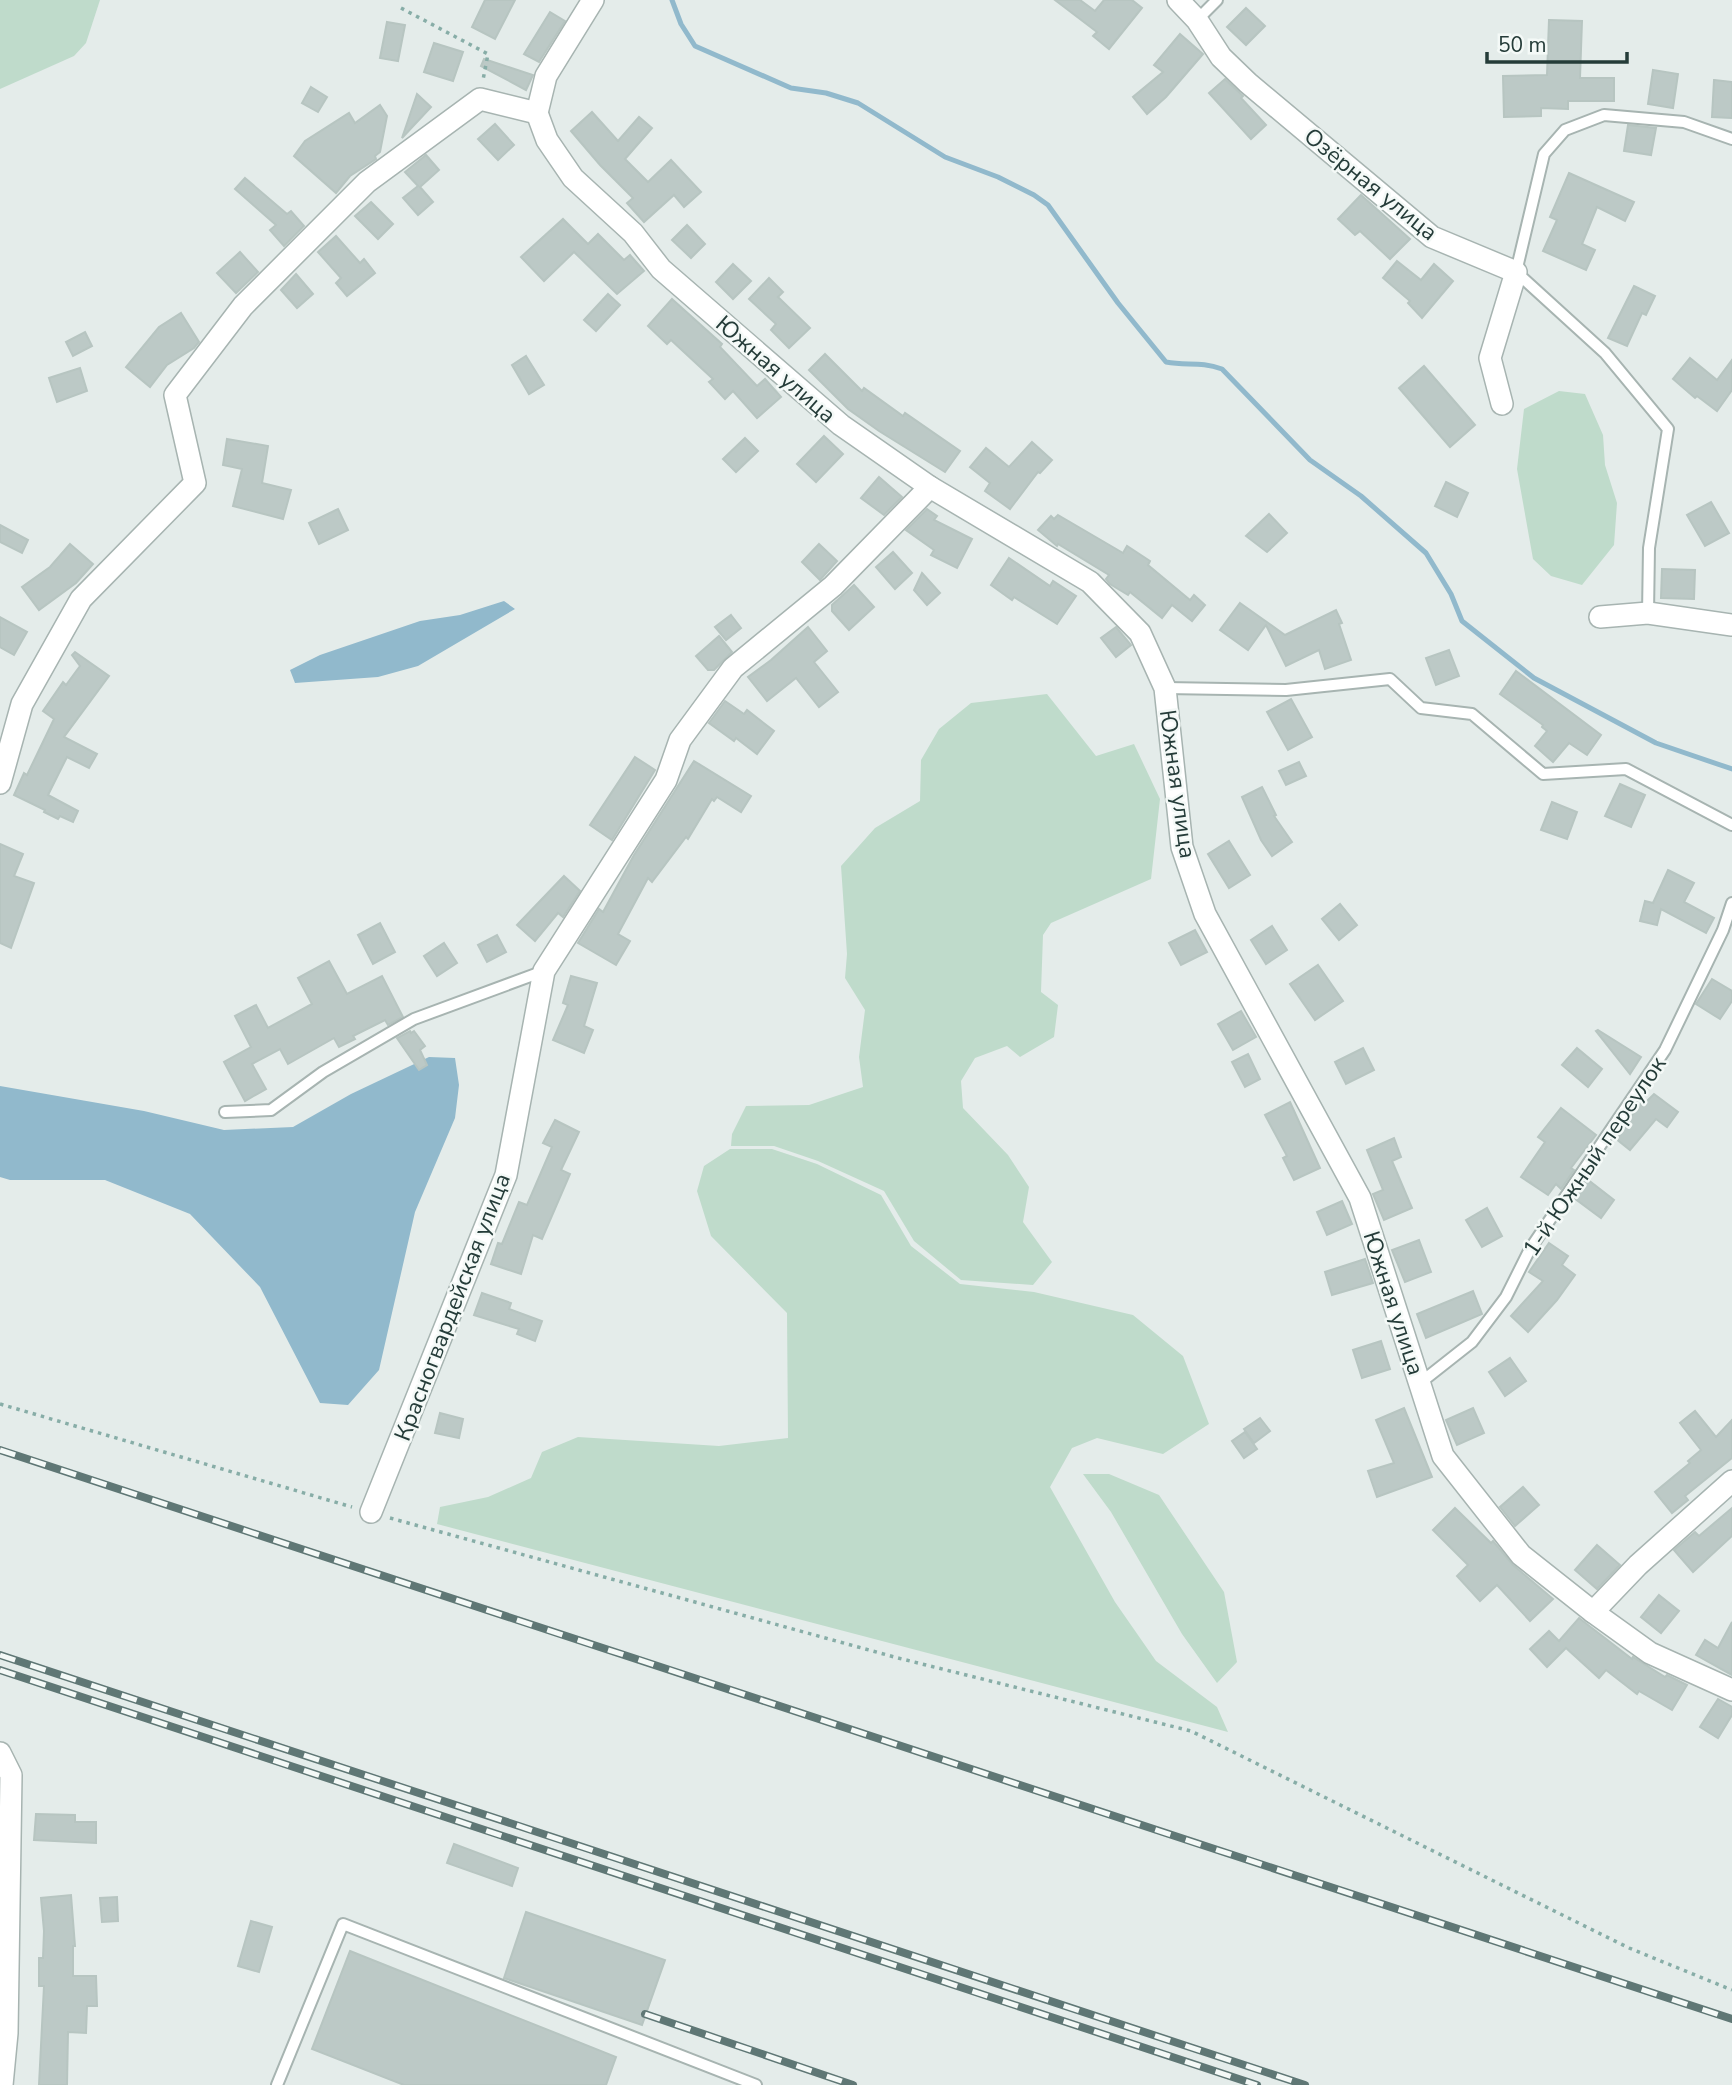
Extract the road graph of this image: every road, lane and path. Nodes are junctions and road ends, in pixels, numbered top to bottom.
1 (593, 0) edge
2 (1178, 0) edge
3 (1216, 0) edge
4 (401, 8) dead end
5 (1197, 20) junction
6 (480, 99) junction
7 (537, 113) junction
8 (1732, 139) edge
9 (1516, 272) junction
10 (1502, 404) dead end
11 (930, 487) junction
12 (1648, 612) junction
13 (1600, 617) dead end
14 (1732, 625) edge
15 (1165, 688) junction
16 (0, 783) edge
17 (1732, 825) edge
18 (1732, 903) edge
19 (544, 971) junction
20 (225, 1112) dead end
21 (1420, 1383) junction
22 (0, 1404) edge
23 (1732, 1480) edge
24 (371, 1512) junction
25 (1593, 1612) junction
26 (1732, 1690) edge
27 (0, 1753) edge
28 (1732, 1990) edge
29 (3, 2035) edge
30 (2, 2085) edge
31 (277, 2085) edge
32 (756, 2085) edge

1 - 7 street
2 - 5 street, Озёрная улица
3 - 5 lane
4 - 6 path
5 - 9 street, Озёрная улица
6 - 7 street
6 - 16 street
7 - 11 street, Южная улица
8 - 9 lane
9 - 10 street
9 - 12 lane
11 - 15 street, Южная улица
11 - 19 street, Красногвардейская улица
12 - 13 street
12 - 14 street
15 - 17 lane
15 - 21 street, Южная улица
18 - 21 lane, 1-й Южный переулок
19 - 20 lane
19 - 24 street, Красногвардейская улица
21 - 25 street, Южная улица
22 - 24 path
23 - 25 street
24 - 28 path
25 - 26 street, Южная улица
27 - 29 street
29 - 30 street
31 - 32 lane

